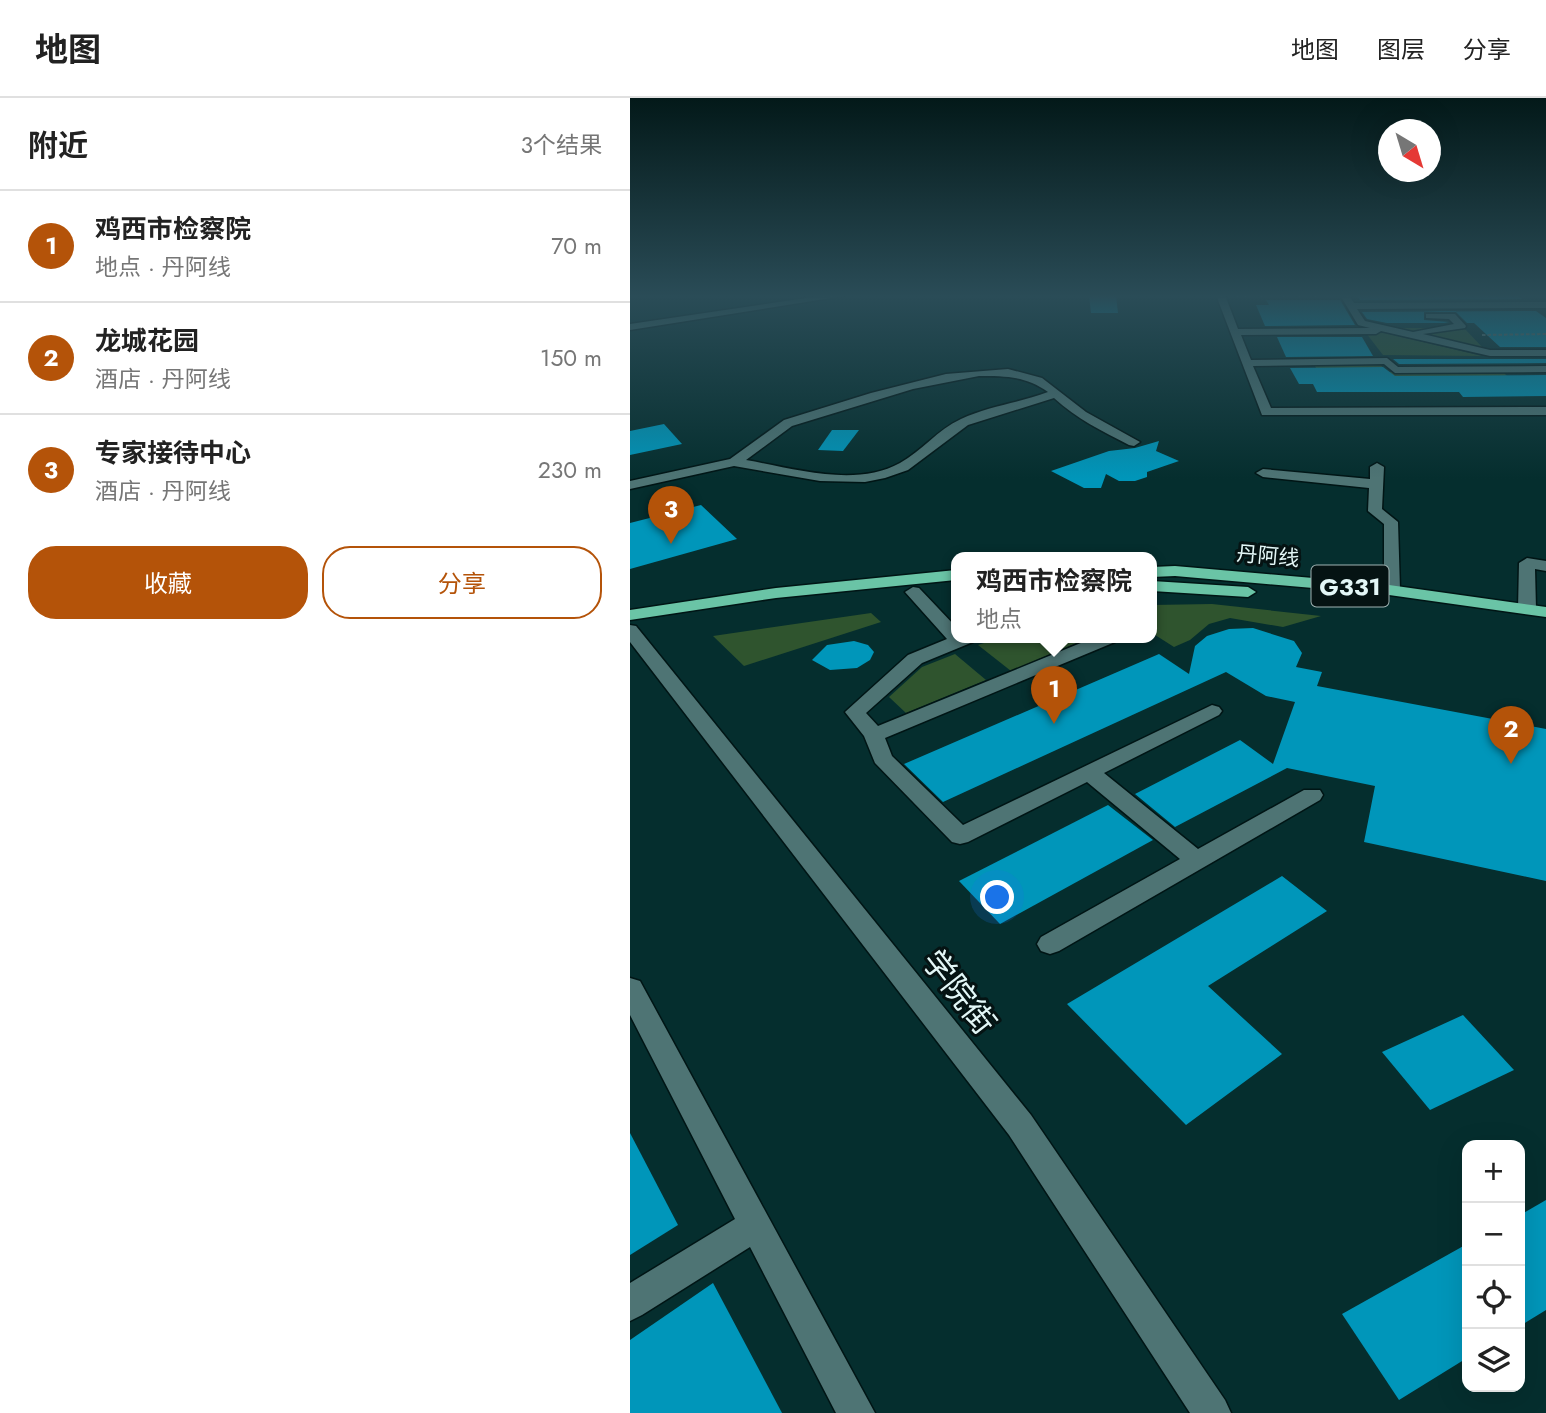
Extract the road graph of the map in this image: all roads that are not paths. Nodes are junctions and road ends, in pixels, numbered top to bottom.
1 (1244, 356) edge
2 (1247, 363) junction
3 (1504, 369) junction
4 (1546, 369) edge
5 (1520, 383) dead end
6 (1057, 393) junction
7 (1011, 409) junction
8 (1546, 411) edge
9 (1081, 414) junction
10 (1134, 442) dead end
11 (734, 462) junction
12 (1377, 467) dead end
13 (1263, 473) dead end
14 (1376, 484) junction
15 (630, 485) edge
16 (1546, 566) edge
17 (1157, 572) edge
18 (951, 576) edge
19 (1157, 586) edge
20 (951, 588) edge
21 (1392, 590) junction
22 (913, 592) junction
23 (1527, 609) junction
24 (1546, 612) edge
25 (630, 615) edge
26 (1546, 625) edge
27 (630, 629) edge
28 (951, 630) edge
29 (951, 643) edge
30 (1097, 643) edge
31 (1212, 711) dead end
32 (874, 734) junction
33 (1089, 772) junction
34 (1311, 795) dead end
35 (1197, 860) junction
36 (1050, 944) dead end
37 (630, 989) edge
38 (755, 1225) junction
39 (630, 1303) edge
40 (856, 1413) edge
41 (1212, 1413) edge

1 - 2 street
2 - 3 street
2 - 8 street
3 - 4 street
3 - 5 street
6 - 7 street
6 - 9 street
6 - 11 street
7 - 9 street
7 - 11 street
9 - 10 street
11 - 15 street
12 - 14 street
13 - 14 street
14 - 21 street
16 - 23 street
17 - 21 highway, 丹阿线 / G331
18 - 25 highway
19 - 26 highway, 丹阿线 / G331
20 - 22 highway
21 - 23 highway, 丹阿线 / G331
22 - 27 highway
22 - 28 street
23 - 24 highway, 丹阿线 / G331
27 - 41 street, 学院街
29 - 32 street
30 - 32 street
31 - 33 street
32 - 33 street
33 - 35 street
34 - 35 street
35 - 36 street
37 - 38 street
38 - 39 street
38 - 40 street

